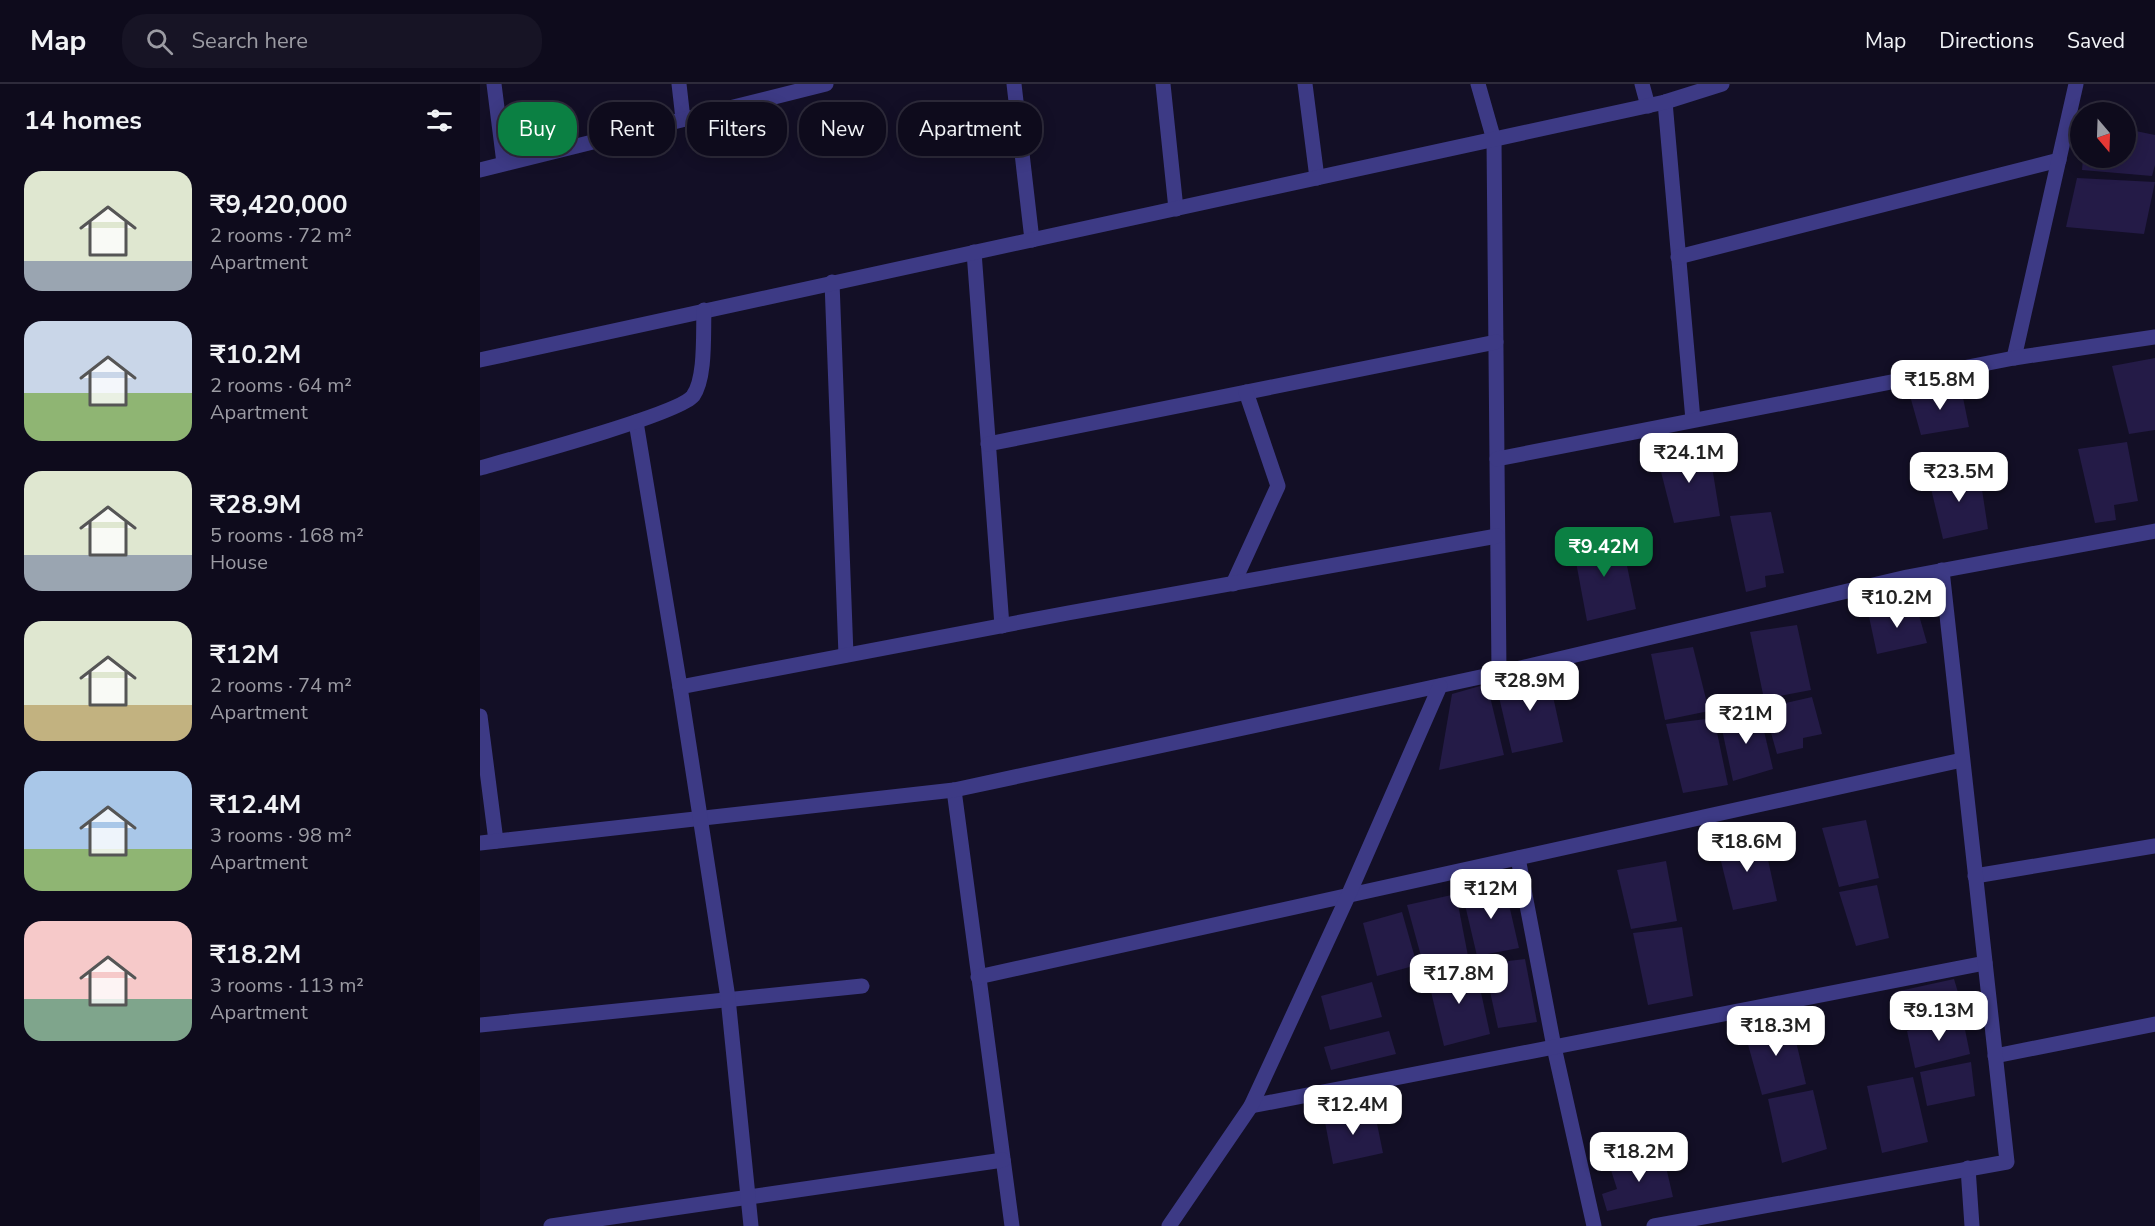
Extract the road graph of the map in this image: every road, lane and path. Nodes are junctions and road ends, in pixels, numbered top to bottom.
1 (494, 84) edge
2 (679, 84) edge
3 (826, 84) edge
4 (1014, 84) edge
5 (1163, 84) edge
6 (1305, 84) edge
7 (1478, 84) edge
8 (1642, 84) edge
9 (1722, 84) edge
10 (2076, 84) edge
11 (1665, 102) junction
12 (1648, 106) junction
13 (682, 119) junction
14 (1494, 140) junction
15 (2059, 160) junction
16 (504, 163) junction
17 (480, 170) edge
18 (1317, 178) junction
19 (1176, 208) junction
20 (1032, 240) junction
21 (974, 252) junction
22 (1678, 257) junction
23 (832, 282) junction
24 (704, 310) junction
25 (2155, 337) edge
26 (1496, 342) junction
27 (2014, 358) junction
28 (480, 360) edge
29 (1246, 392) junction
30 (1693, 420) junction
31 (636, 422) junction
32 (988, 444) junction
33 (1497, 459) junction
34 (480, 468) edge
35 (2155, 531) edge
36 (1497, 537) junction
37 (1942, 570) junction
38 (1233, 584) junction
39 (1002, 626) junction
40 (846, 656) junction
41 (1499, 674) junction
42 (1440, 686) junction
43 (680, 687) junction
44 (480, 716) edge
45 (1962, 760) junction
46 (954, 790) junction
47 (702, 819) junction
48 (496, 842) junction
49 (480, 843) edge
50 (2155, 846) edge
51 (1518, 858) junction
52 (1975, 876) junction
53 (1348, 896) junction
54 (1985, 963) junction
55 (978, 977) junction
56 (862, 986) dead end
57 (728, 998) junction
58 (2155, 1024) edge
59 (480, 1025) edge
60 (1554, 1047) junction
61 (1995, 1056) junction
62 (1251, 1106) junction
63 (1003, 1160) junction
64 (1968, 1168) junction
65 (748, 1197) junction
66 (551, 1226) edge
67 (751, 1226) edge
68 (1012, 1226) edge
69 (1169, 1226) edge
70 (1593, 1226) edge
71 (1654, 1226) edge
72 (1972, 1226) edge

1 - 16 street
2 - 13 street
3 - 13 street
4 - 20 street
5 - 19 street
6 - 18 street
7 - 14 street
8 - 12 street
9 - 11 street
10 - 15 street
11 - 12 street
11 - 22 street
12 - 14 street
13 - 16 street
14 - 18 street
14 - 26 street
15 - 22 street
15 - 27 street
16 - 17 street
18 - 19 street
19 - 20 street
20 - 21 street
21 - 23 street
21 - 32 street
22 - 30 street
23 - 24 street
23 - 40 street
24 - 28 street
24 - 31 street
25 - 27 street
26 - 29 street
26 - 33 street
27 - 30 street
29 - 32 street
29 - 38 street
30 - 33 street
31 - 34 street
31 - 43 street
32 - 39 street
33 - 36 street
35 - 37 street
36 - 38 street
36 - 41 street
37 - 41 street
37 - 45 street
38 - 39 street
39 - 40 street
40 - 43 street
41 - 42 street
42 - 46 street
42 - 53 street
43 - 47 street
44 - 48 street
45 - 51 street
45 - 52 street
46 - 47 street
46 - 55 street
47 - 48 street
47 - 57 street
48 - 49 street
50 - 52 street
51 - 53 street
51 - 60 street
52 - 54 street
53 - 55 street
53 - 62 street
54 - 60 street
54 - 61 street
55 - 63 street
56 - 57 street
57 - 59 street
57 - 65 street
58 - 61 street
60 - 62 street
60 - 70 street
61 - 64 street
62 - 69 street
63 - 65 street
63 - 68 street
64 - 71 street
64 - 72 street
65 - 66 street
65 - 67 street

